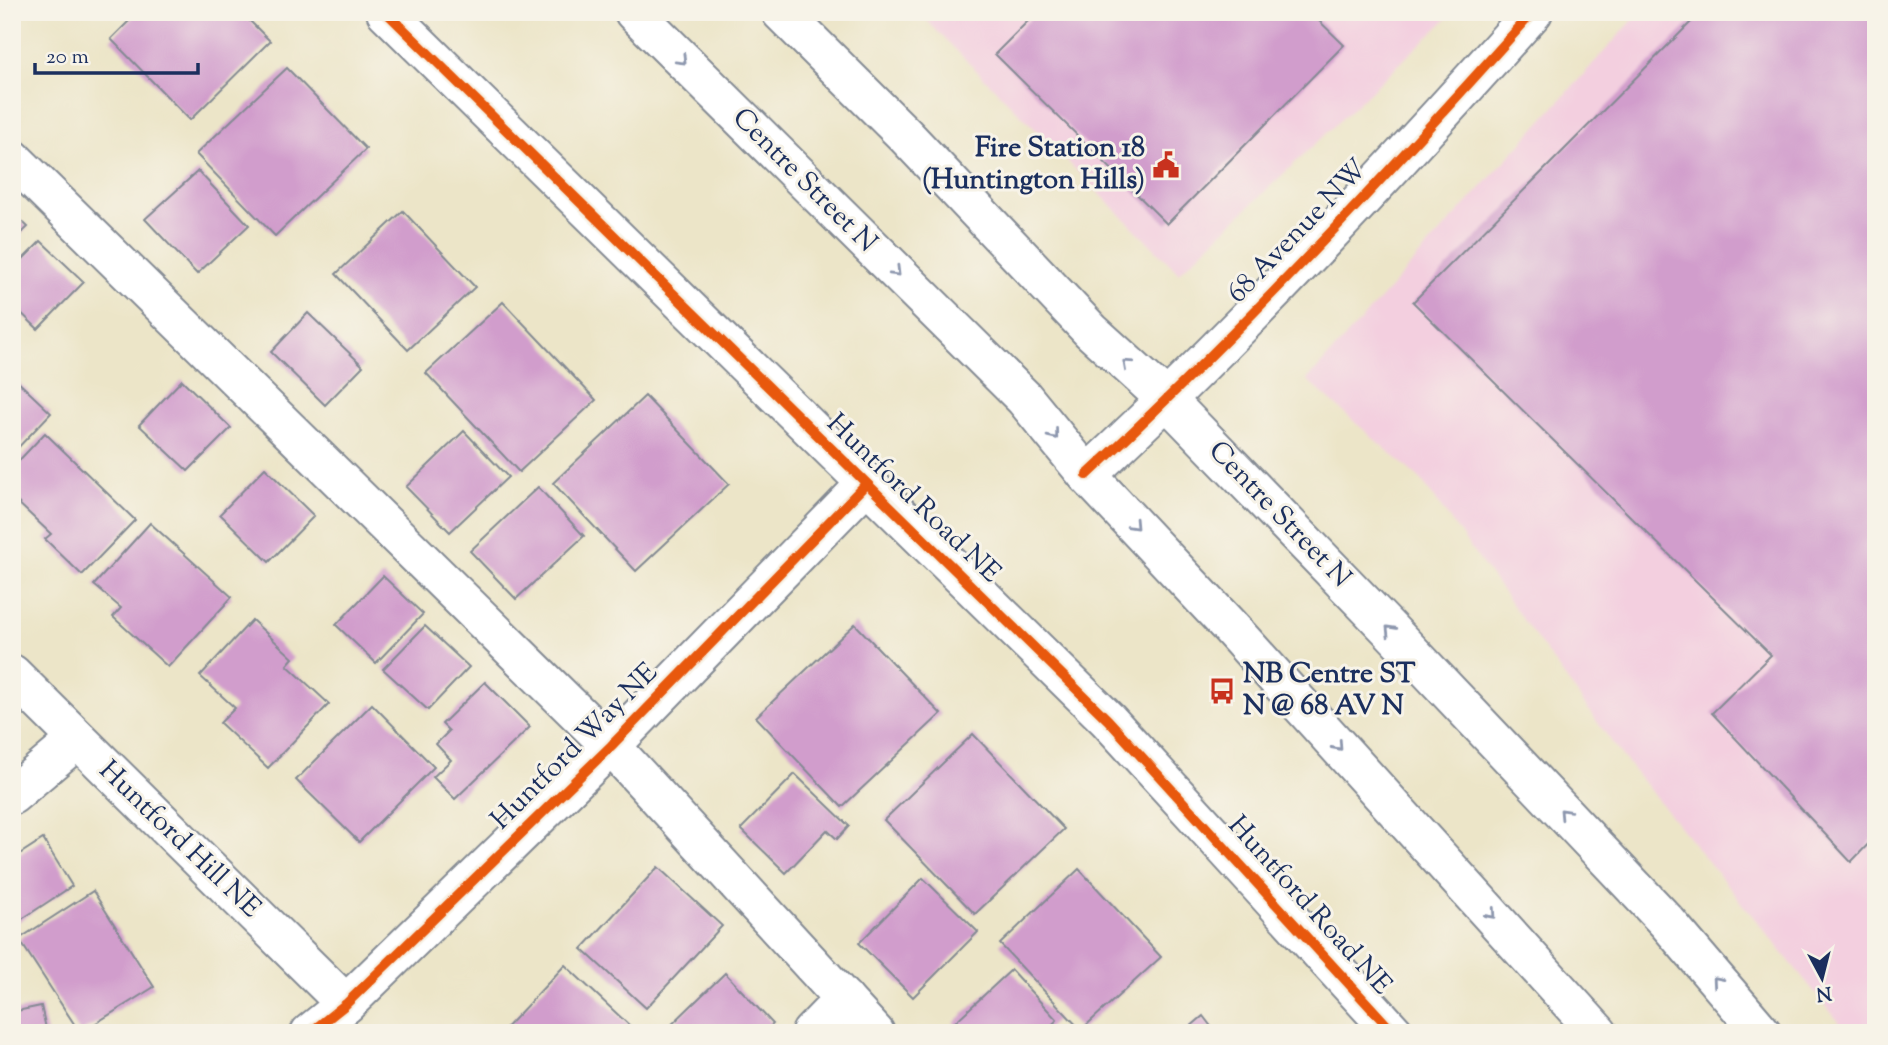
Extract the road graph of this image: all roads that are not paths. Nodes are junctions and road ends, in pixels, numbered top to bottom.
1 (386, 12) edge
2 (634, 12) edge
3 (781, 12) edge
4 (1533, 12) edge
5 (12, 158) edge
6 (1167, 400) junction
7 (1087, 475) junction
8 (865, 485) junction
9 (12, 674) edge
10 (77, 740) junction
11 (611, 746) junction
12 (12, 795) edge
13 (844, 999) junction
14 (346, 1004) junction
15 (310, 1033) edge
16 (811, 1033) edge
17 (875, 1033) edge
18 (1394, 1033) edge
19 (1598, 1033) edge
20 (1762, 1033) edge

1 - 8 street, Huntford Road NE
2 -> 7 street, Centre Street N
6 -> 3 street, Centre Street N
4 - 6 street, 68 Avenue NW
5 - 11 street
6 - 7 street, 68 Avenue NW
20 -> 6 street, Centre Street N
7 -> 19 street, Centre Street N
8 - 11 street, Huntford Way NE
8 - 18 street, Huntford Road NE
9 - 10 street, Huntford Hill NE
10 - 12 street
10 - 14 street, Huntford Hill NE
11 - 13 street
11 - 14 street, Huntford Way NE
13 - 16 street
13 - 17 street
14 - 15 street, Huntford Way NE

